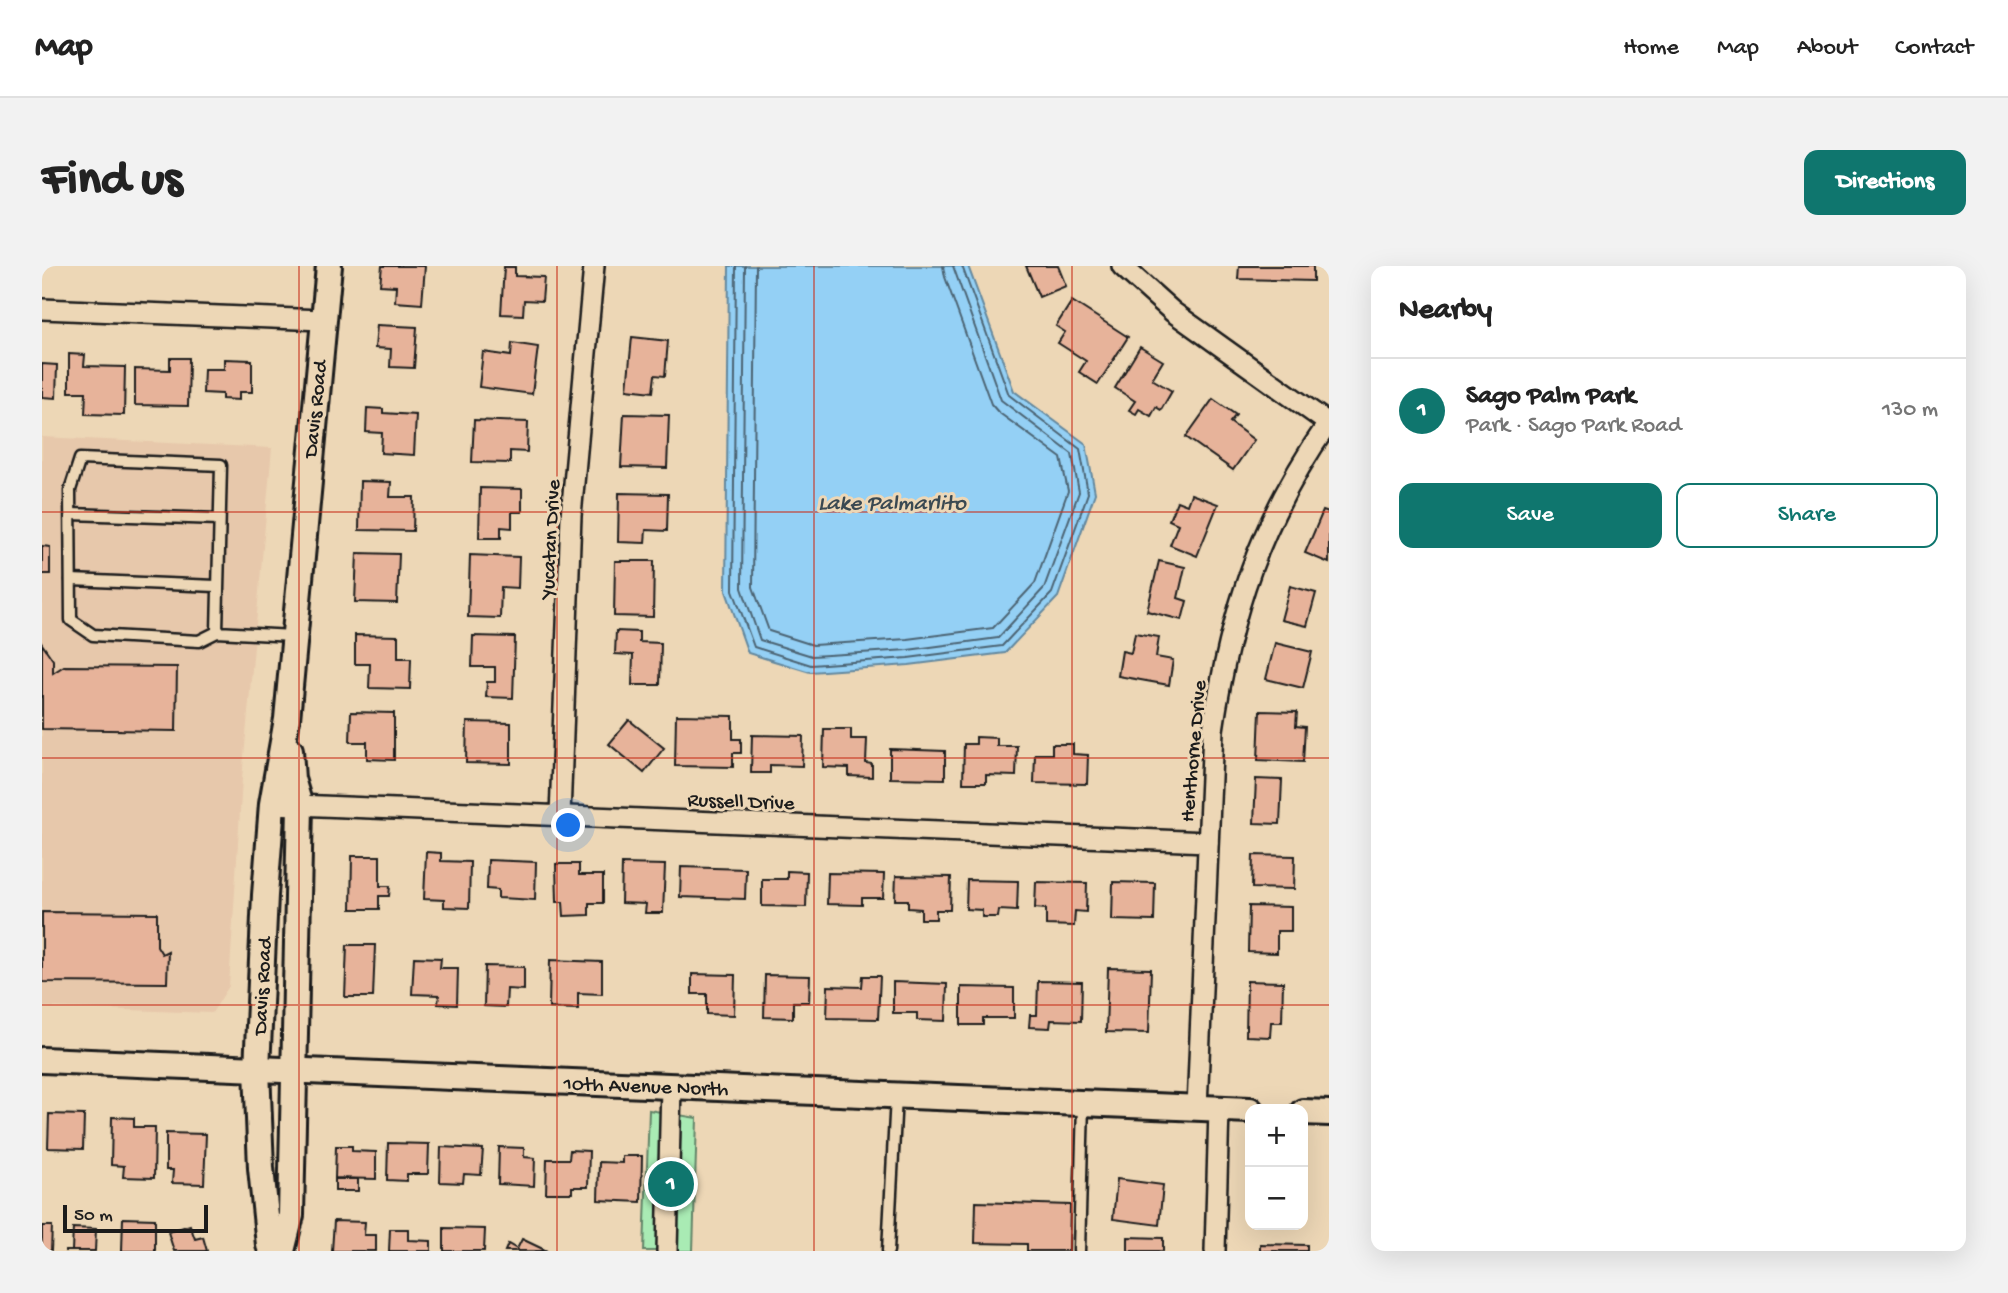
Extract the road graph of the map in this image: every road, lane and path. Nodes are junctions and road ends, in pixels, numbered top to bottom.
1 (328, 266) edge
2 (594, 266) edge
3 (1122, 266) edge
4 (42, 309) edge
5 (323, 320) junction
6 (1329, 423) edge
7 (71, 514) junction
8 (219, 519) junction
9 (71, 580) junction
10 (216, 586) junction
11 (217, 632) junction
12 (293, 636) junction
13 (286, 719) junction
14 (272, 804) junction
15 (300, 806) junction
16 (560, 816) junction
17 (1208, 842) junction
18 (42, 1060) edge
19 (257, 1069) junction
20 (293, 1070) junction
21 (671, 1086) junction
22 (896, 1096) junction
23 (1083, 1103) junction
24 (1208, 1108) junction
25 (1245, 1110) edge
26 (1308, 1112) edge
27 (1329, 1114) edge
28 (276, 1251) edge
29 (282, 1251) edge
30 (667, 1251) edge
31 (888, 1251) edge
32 (1079, 1251) edge
33 (1215, 1251) edge

1 - 5 street, Davis Road
2 - 16 street, Yucatan Drive
3 - 6 street
4 - 5 street
5 - 12 street, Davis Road
6 - 17 street, Henthorne Drive
7 - 8 lane
7 - 8 lane
7 - 9 lane
8 - 10 lane
9 - 10 lane
9 - 11 lane
10 - 11 lane
11 - 12 lane
12 - 13 street, Davis Road
13 - 14 street, Davis Road
13 - 15 street, Davis Road
14 - 15 street, Russell Drive
14 - 19 street, Davis Road
15 - 16 street, Russell Drive
15 - 20 street, Davis Road
16 - 17 street, Russell Drive
17 - 24 street, Henthorne Drive
18 - 19 street, 10th Avenue North
19 - 20 street, 10th Avenue North
19 - 28 street, Davis Road
20 - 21 street, 10th Avenue North
20 - 29 street, Davis Road
21 - 22 street, 10th Avenue North
21 - 30 street
22 - 23 street, 10th Avenue North
22 - 31 lane
23 - 24 street, 10th Avenue North
23 - 32 lane
24 - 25 street, 10th Avenue North
24 - 33 street, Henthorne Drive
26 - 27 street

